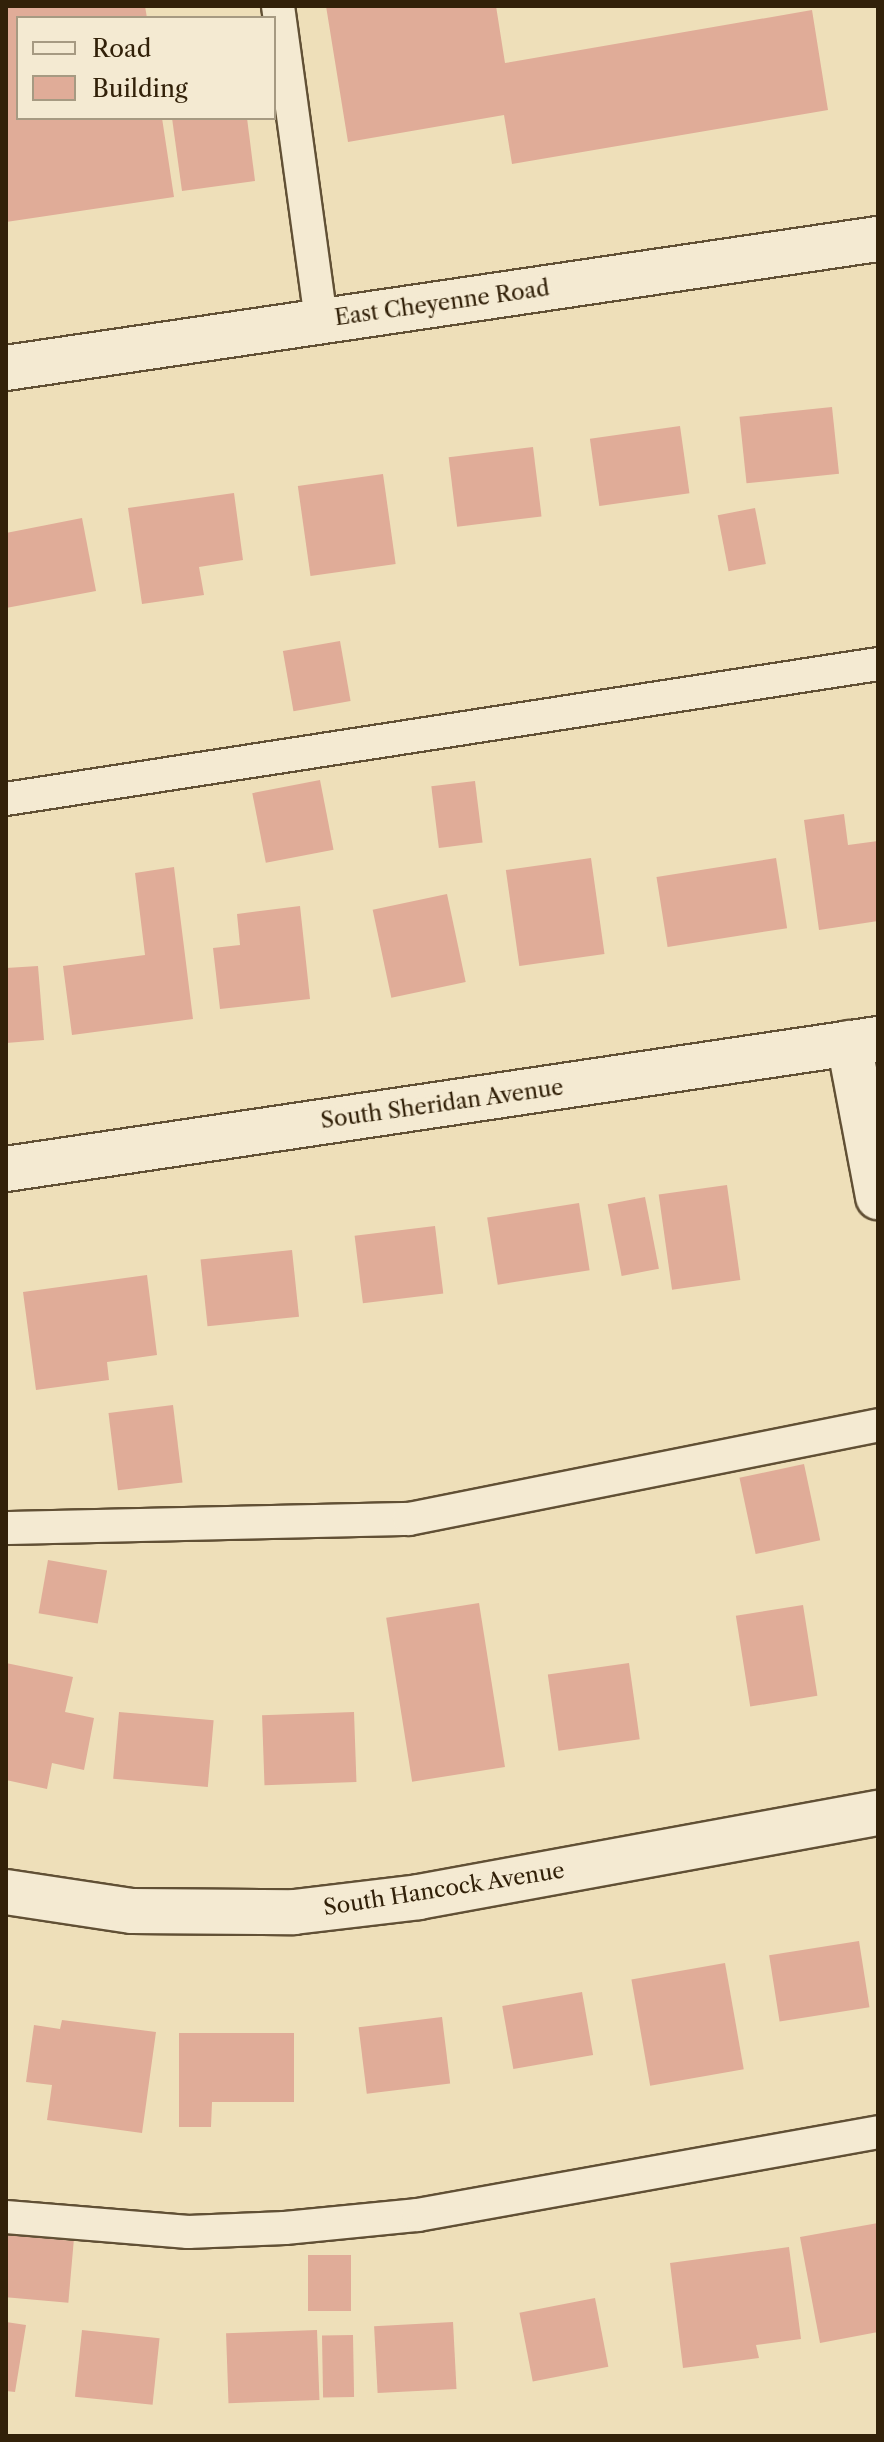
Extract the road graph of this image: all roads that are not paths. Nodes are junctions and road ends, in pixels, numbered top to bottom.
1 (278, 6) edge
2 (878, 239) edge
3 (321, 321) junction
4 (6, 368) edge
5 (878, 664) edge
6 (6, 799) edge
7 (864, 1041) edge
8 (6, 1169) edge
9 (878, 1197) edge
10 (878, 1425) edge
11 (6, 1528) edge
12 (878, 1813) edge
13 (6, 1892) edge
14 (878, 2132) edge
15 (6, 2217) edge

1 - 3 lane
2 - 3 street, East Cheyenne Road
3 - 4 street, East Cheyenne Road
5 - 6 lane
7 - 8 street, South Sheridan Avenue
7 - 9 street
10 - 11 lane
12 - 13 street, South Hancock Avenue
14 - 15 lane

